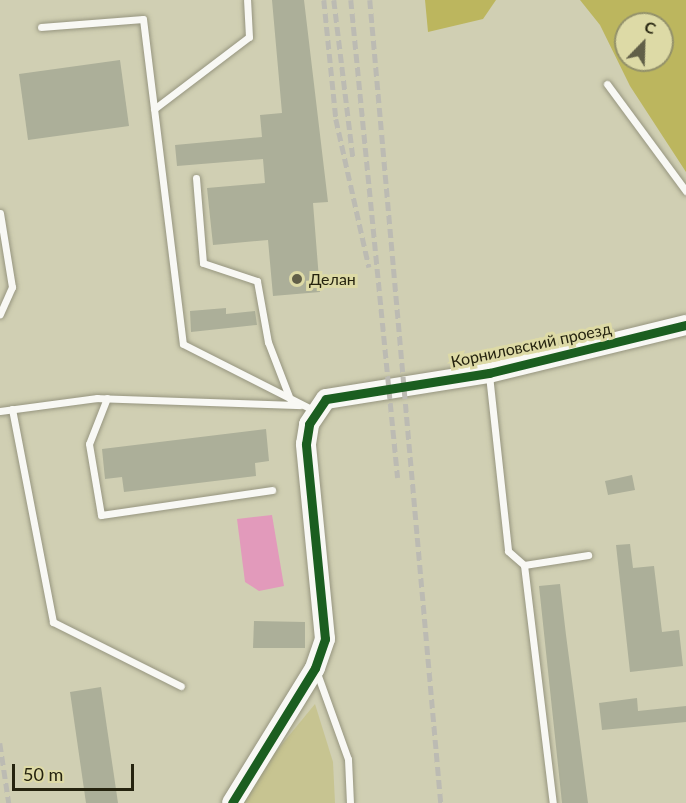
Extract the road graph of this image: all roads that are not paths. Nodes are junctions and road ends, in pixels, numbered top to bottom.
1 (248, 0) edge
2 (40, 27) dead end
3 (607, 84) dead end
4 (154, 109) junction
5 (196, 178) dead end
6 (686, 191) edge
7 (0, 213) edge
8 (0, 314) edge
9 (686, 325) edge
10 (489, 373) junction
11 (106, 398) junction
12 (290, 399) junction
13 (309, 408) junction
14 (12, 409) junction
15 (0, 411) edge
16 (272, 490) dead end
17 (588, 555) dead end
18 (524, 565) junction
19 (315, 668) junction
20 (182, 686) dead end
21 (232, 803) edge
22 (350, 803) edge
23 (553, 803) edge

1 - 4 lane
2 - 4 lane
3 - 6 lane
4 - 12 lane
5 - 12 lane
7 - 8 lane
9 - 10 street, Корниловский проезд
10 - 13 street, Корниловский проезд
10 - 18 lane
11 - 13 lane
11 - 14 lane
11 - 16 lane
12 - 13 lane
13 - 19 street
14 - 15 lane
14 - 20 lane
17 - 18 lane
18 - 23 lane
19 - 21 street
19 - 22 lane

